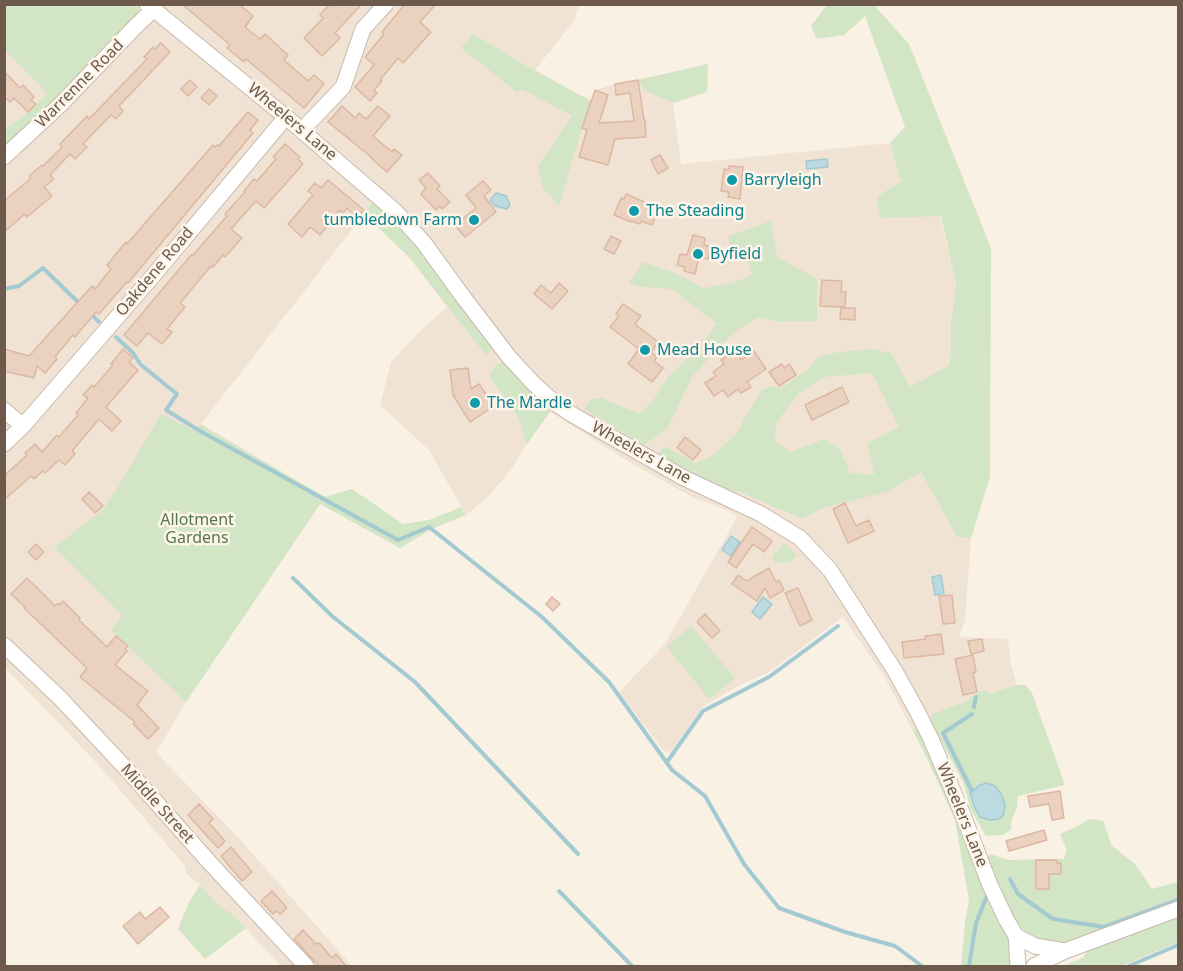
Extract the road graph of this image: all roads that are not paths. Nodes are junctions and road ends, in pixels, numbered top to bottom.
1 (386, 4) edge
2 (151, 7) edge
3 (286, 117) junction
4 (302, 130) junction
5 (4, 158) edge
6 (4, 410) edge
7 (23, 426) junction
8 (4, 444) edge
9 (4, 645) edge
10 (1179, 909) edge
11 (1016, 936) junction
12 (1065, 951) junction
13 (306, 966) edge
14 (1018, 966) edge
15 (1034, 966) edge

1 - 4 street
2 - 3 street, Wheelers Lane
2 - 5 street, Warrenne Road
3 - 4 street, Wheelers Lane
3 - 7 street, Oakdene Road
4 - 11 street, Wheelers Lane
6 - 7 street
7 - 8 street, Oakdene Road
9 - 13 street, Middle Street
10 - 12 street
11 - 12 street
11 - 14 street, Wheelers Lane
12 - 15 street

